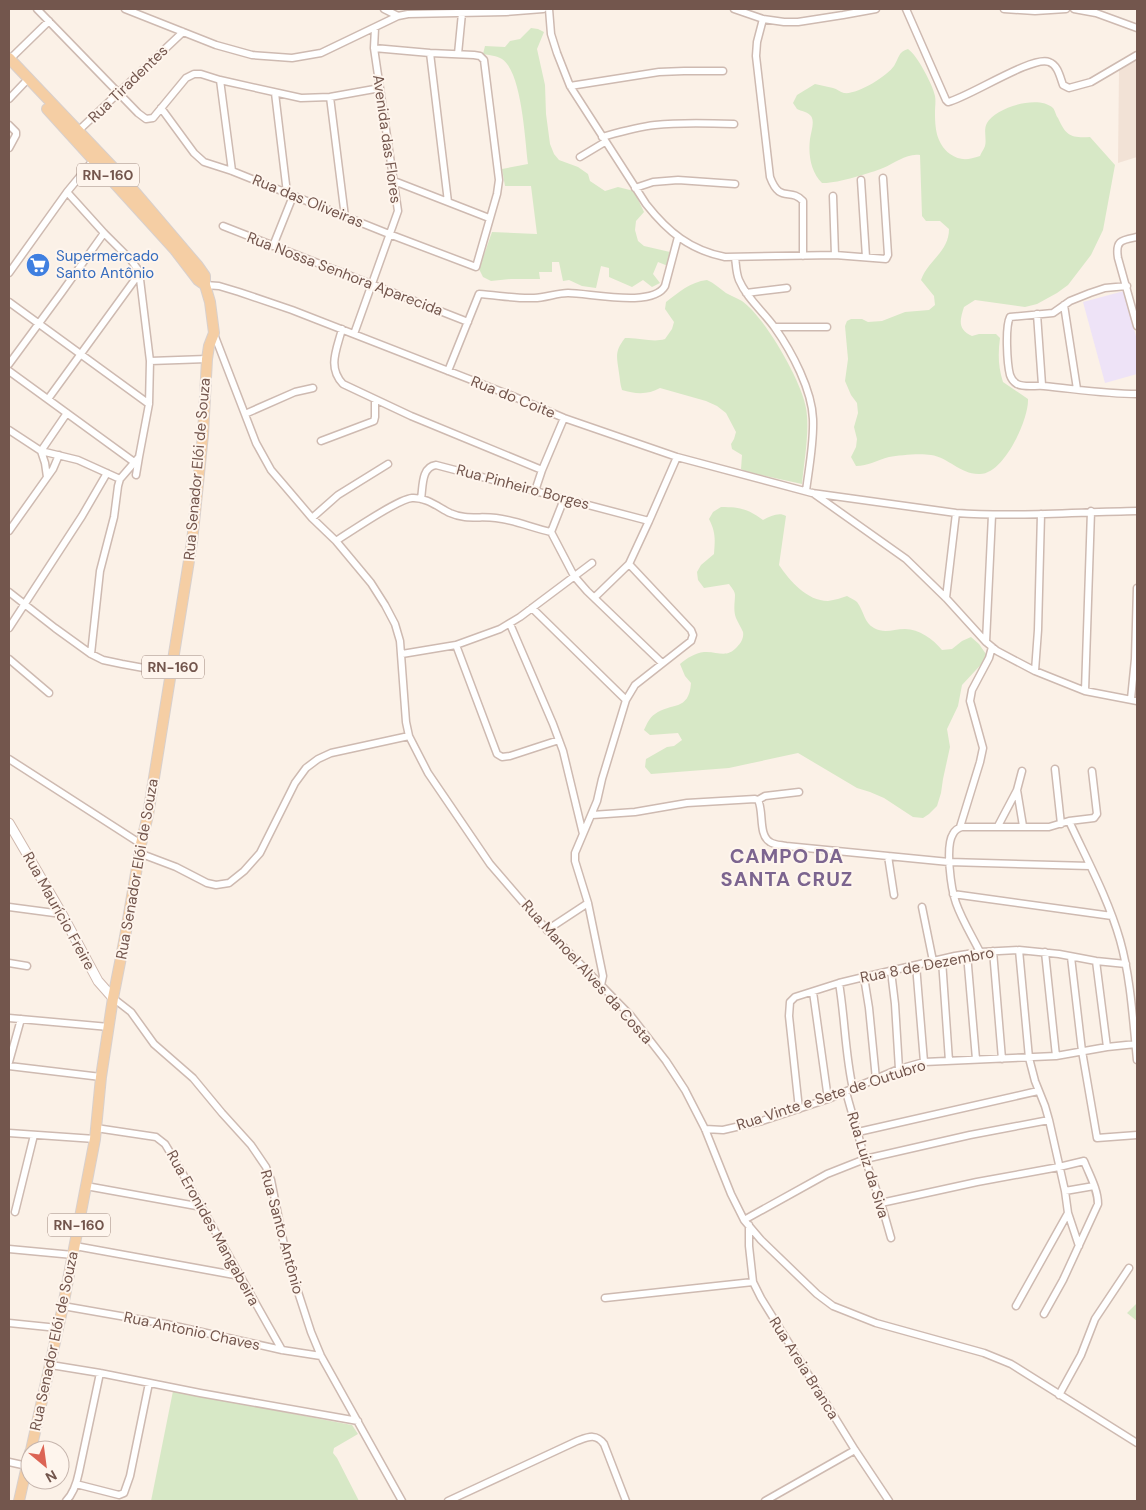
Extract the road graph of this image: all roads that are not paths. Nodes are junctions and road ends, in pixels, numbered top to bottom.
1 (37, 9) edge
2 (125, 9) edge
3 (384, 9) edge
4 (543, 9) edge
5 (549, 9) edge
6 (734, 9) edge
7 (876, 9) edge
8 (906, 9) edge
9 (1004, 9) edge
10 (1066, 9) edge
11 (1074, 9) edge
12 (462, 13) junction
13 (398, 16) junction
14 (763, 19) junction
15 (49, 21) junction
16 (375, 28) junction
17 (1137, 28) edge
18 (183, 32) junction
19 (374, 48) junction
20 (430, 53) junction
21 (458, 54) junction
22 (1137, 55) edge
23 (9, 59) edge
24 (9, 67) edge
25 (723, 71) dead end
26 (220, 80) junction
27 (26, 81) junction
28 (570, 86) junction
29 (380, 88) junction
30 (119, 92) junction
31 (275, 93) junction
32 (330, 97) junction
33 (9, 99) edge
34 (160, 108) junction
35 (734, 124) dead end
36 (9, 125) edge
37 (75, 134) junction
38 (603, 140) junction
39 (9, 148) edge
40 (97, 156) junction
41 (580, 157) dead end
42 (232, 171) junction
43 (883, 178) dead end
44 (860, 180) dead end
45 (394, 181) junction
46 (735, 184) dead end
47 (635, 188) junction
48 (67, 192) junction
49 (290, 195) junction
50 (833, 196) dead end
51 (448, 202) junction
52 (345, 217) junction
53 (489, 218) junction
54 (223, 226) dead end
55 (104, 233) junction
56 (390, 234) junction
57 (678, 237) junction
58 (1137, 237) edge
59 (273, 246) junction
60 (835, 255) junction
61 (804, 256) junction
62 (735, 257) junction
63 (866, 257) junction
64 (9, 273) edge
65 (139, 274) junction
66 (372, 284) junction
67 (205, 285) junction
68 (1127, 286) junction
69 (787, 288) dead end
70 (746, 293) junction
71 (9, 302) edge
72 (1064, 305) junction
73 (1038, 314) junction
74 (468, 322) junction
75 (38, 324) junction
76 (1137, 326) edge
77 (827, 327) dead end
78 (775, 328) junction
79 (342, 329) junction
80 (214, 333) junction
81 (354, 334) junction
82 (81, 354) junction
83 (207, 359) junction
84 (150, 361) junction
85 (9, 364) edge
86 (448, 370) junction
87 (9, 371) edge
88 (1042, 385) junction
89 (313, 388) dead end
90 (1077, 389) junction
91 (1137, 394) edge
92 (48, 399) junction
93 (375, 400) junction
94 (149, 404) junction
95 (67, 413) junction
96 (245, 414) junction
97 (564, 418) junction
98 (9, 430) edge
99 (321, 441) dead end
100 (41, 451) junction
101 (59, 455) junction
102 (677, 457) junction
103 (136, 460) junction
104 (388, 464) dead end
105 (542, 470) junction
106 (107, 473) junction
107 (136, 475) dead end
108 (47, 477) junction
109 (120, 479) junction
110 (535, 491) junction
111 (809, 492) junction
112 (564, 498) junction
113 (421, 499) junction
114 (1137, 511) edge
115 (1091, 512) junction
116 (956, 513) junction
117 (1041, 514) junction
118 (992, 515) junction
119 (312, 518) junction
120 (649, 521) junction
121 (9, 531) edge
122 (551, 532) junction
123 (336, 541) junction
124 (592, 563) dead end
125 (629, 564) junction
126 (574, 576) junction
127 (1137, 588) edge
128 (9, 592) edge
129 (595, 598) junction
130 (946, 598) junction
131 (24, 604) junction
132 (532, 608) junction
133 (510, 624) junction
134 (9, 628) edge
135 (989, 644) junction
136 (456, 645) junction
137 (92, 654) junction
138 (402, 654) junction
139 (9, 659) edge
140 (662, 663) junction
141 (1035, 671) junction
142 (171, 673) junction
143 (1085, 691) junction
144 (49, 693) dead end
145 (626, 700) junction
146 (1134, 700) edge
147 (409, 736) junction
148 (559, 740) junction
149 (9, 759) edge
150 (1055, 769) dead end
151 (1022, 770) dead end
152 (1092, 771) dead end
153 (1017, 790) junction
154 (799, 792) dead end
155 (758, 800) junction
156 (592, 815) junction
157 (1069, 821) junction
158 (9, 823) edge
159 (1061, 824) junction
160 (998, 826) junction
161 (1023, 826) junction
162 (960, 828) junction
163 (583, 834) junction
164 (140, 848) junction
165 (888, 856) junction
166 (949, 862) junction
167 (1090, 866) junction
168 (953, 894) junction
169 (894, 896) dead end
170 (588, 904) junction
171 (9, 907) edge
172 (922, 907) dead end
173 (62, 914) junction
174 (1112, 916) junction
175 (547, 930) junction
176 (1019, 950) junction
177 (993, 951) junction
178 (980, 952) junction
179 (1045, 952) junction
180 (967, 954) junction
181 (1071, 957) junction
182 (942, 960) junction
183 (933, 961) junction
184 (1096, 962) junction
185 (9, 963) edge
186 (1126, 964) junction
187 (916, 965) junction
188 (27, 966) dead end
189 (891, 971) junction
190 (864, 977) junction
191 (838, 983) junction
192 (601, 985) junction
193 (813, 992) junction
194 (113, 998) junction
195 (9, 1018) edge
196 (20, 1019) junction
197 (109, 1027) junction
198 (1136, 1044) junction
199 (1107, 1047) junction
200 (1082, 1051) junction
201 (1056, 1056) junction
202 (1029, 1058) junction
203 (976, 1059) junction
204 (1002, 1059) junction
205 (1137, 1060) edge
206 (949, 1061) junction
207 (9, 1062) edge
208 (924, 1062) junction
209 (9, 1066) edge
210 (899, 1069) junction
211 (101, 1077) junction
212 (876, 1079) junction
213 (853, 1089) junction
214 (1038, 1091) junction
215 (846, 1092) junction
216 (828, 1099) junction
217 (799, 1109) junction
218 (1049, 1120) junction
219 (96, 1128) junction
220 (705, 1129) junction
221 (858, 1132) junction
222 (9, 1133) edge
223 (1137, 1134) edge
224 (34, 1135) junction
225 (95, 1139) junction
226 (865, 1159) junction
227 (1059, 1167) junction
228 (86, 1186) junction
229 (1094, 1186) junction
230 (1065, 1191) junction
231 (881, 1203) junction
232 (202, 1207) junction
233 (15, 1212) dead end
234 (1068, 1213) junction
235 (747, 1222) junction
236 (891, 1238) dead end
237 (1079, 1246) junction
238 (9, 1249) edge
239 (74, 1250) junction
240 (1128, 1268) dead end
241 (240, 1276) junction
242 (753, 1282) junction
243 (605, 1298) dead end
244 (63, 1306) junction
245 (1016, 1306) dead end
246 (1044, 1314) dead end
247 (9, 1323) edge
248 (58, 1328) junction
249 (282, 1350) junction
250 (321, 1356) junction
251 (50, 1365) junction
252 (100, 1373) junction
253 (149, 1383) junction
254 (1059, 1395) junction
255 (358, 1421) junction
256 (33, 1440) edge
257 (1137, 1443) edge
258 (855, 1450) junction
259 (76, 1484) junction
260 (66, 1501) edge
261 (402, 1501) edge
262 (448, 1501) edge
263 (626, 1501) edge
264 (765, 1501) edge
265 (888, 1501) edge

1 - 15 street
2 - 18 street
3 - 13 street
4 - 12 street
5 - 28 street
6 - 14 street
7 - 14 street
8 - 22 street
9 - 10 street
11 - 17 street
12 - 13 street
12 - 21 street
13 - 16 street
14 - 61 street
15 - 23 street
15 - 30 street
16 - 18 street
16 - 19 street, Avenida das Flores
18 - 30 street, Rua Tiradentes
19 - 20 street
19 - 29 street, Avenida das Flores
20 - 21 street
20 - 51 street
21 - 53 street
23 - 27 main road, Rua Senador Elói de Souza / RN-160
24 - 27 main road, Rua Senador Elói de Souza / RN-160
25 - 28 street
26 - 31 street
26 - 34 street
26 - 42 street
27 - 33 street
27 - 37 main road, Rua Senador Elói de Souza / RN-160
28 - 38 street
29 - 32 street
29 - 45 street, Avenida das Flores
30 - 34 street
30 - 37 street, Rua Tiradentes
31 - 32 street
31 - 49 street
32 - 52 street
34 - 42 street, Rua das Oliveiras
35 - 38 street
36 - 39 street
37 - 40 main road, Rua Senador Elói de Souza / RN-160
38 - 41 street
38 - 47 street
40 - 48 street
40 - 67 main road, Rua Senador Elói de Souza / RN-160
42 - 49 street, Rua das Oliveiras
43 - 63 street
44 - 63 street
45 - 51 street
45 - 56 street, Avenida das Flores
46 - 47 street
47 - 57 street
48 - 55 street
48 - 64 street
49 - 52 street, Rua das Oliveiras
49 - 59 street
50 - 60 street
51 - 53 street
52 - 56 street, Rua das Oliveiras
53 - 56 street, Rua das Oliveiras
54 - 59 street, Rua Nossa Senhora Aparecida
55 - 65 street
55 - 75 street
56 - 66 street, Avenida das Flores
57 - 62 street
57 - 74 street
58 - 68 street
59 - 66 street, Rua Nossa Senhora Aparecida
60 - 61 street
60 - 63 street
61 - 62 street
62 - 70 street
65 - 82 street
65 - 84 street
66 - 74 street, Rua Nossa Senhora Aparecida
66 - 81 street, Avenida das Flores
67 - 79 street, Rua do Coite
67 - 80 main road, Rua Senador Elói de Souza / RN-160
68 - 72 street
68 - 76 street
69 - 70 street
70 - 78 street
71 - 75 street
72 - 73 street
72 - 90 street
73 - 88 street
73 - 88 street
74 - 86 street
75 - 82 street
75 - 85 street
77 - 78 street
78 - 111 street
79 - 81 street, Rua do Coite
79 - 93 street
80 - 83 main road, Rua Senador Elói de Souza / RN-160
80 - 96 street, Rua Manoel Alves da Costa
81 - 86 street, Rua do Coite
82 - 92 street
82 - 94 street
83 - 84 street
83 - 142 main road, Rua Senador Elói de Souza / RN-160
84 - 94 street
86 - 97 street, Rua do Coite
87 - 92 street
88 - 90 street
89 - 96 street
90 - 91 street
92 - 95 street
93 - 99 street
93 - 105 street
94 - 103 street
95 - 100 street
95 - 103 street
96 - 119 street, Rua Manoel Alves da Costa
97 - 102 street, Rua do Coite
97 - 105 street
98 - 100 street
100 - 101 street
100 - 108 street
101 - 106 street
101 - 108 street
102 - 111 street, Rua do Coite
102 - 120 street
103 - 107 street
103 - 109 street
104 - 119 street
105 - 110 street
106 - 109 street
106 - 131 street
108 - 121 street
109 - 137 street
110 - 112 street, Rua Pinheiro Borges
110 - 113 street, Rua Pinheiro Borges
111 - 116 street
111 - 130 street
112 - 120 street, Rua Pinheiro Borges
112 - 122 street
113 - 122 street
113 - 123 street
114 - 115 street
115 - 117 street
115 - 143 street
116 - 118 street
116 - 130 street
117 - 118 street
117 - 141 street
118 - 135 street
119 - 123 street, Rua Manoel Alves da Costa
120 - 125 street
122 - 126 street
123 - 138 street, Rua Manoel Alves da Costa
124 - 126 street
125 - 129 street
125 - 140 street
126 - 129 street
126 - 132 street
127 - 146 street
128 - 131 street
129 - 140 street
130 - 135 street
131 - 134 street
131 - 137 street
132 - 133 street
132 - 145 street
133 - 136 street
133 - 148 street
135 - 141 street
135 - 162 street
136 - 138 street
136 - 148 street
137 - 142 street
138 - 147 street, Rua Manoel Alves da Costa
139 - 144 street
140 - 145 street
141 - 143 street
142 - 164 main road, Rua Senador Elói de Souza / RN-160
143 - 146 street
145 - 156 street
147 - 164 street
147 - 175 street, Rua Manoel Alves da Costa
148 - 163 street
149 - 164 street
150 - 159 street
151 - 153 street
152 - 157 street
153 - 160 street
153 - 161 street
154 - 155 street
155 - 156 street
155 - 165 street
156 - 163 street
157 - 159 street
157 - 167 street
158 - 173 street, Rua Maurício Freire
159 - 161 street
160 - 161 street
160 - 162 street
162 - 166 street
163 - 170 street
164 - 194 main road, Rua Senador Elói de Souza / RN-160
165 - 166 street
165 - 169 street
166 - 167 street
166 - 168 street
167 - 174 street
168 - 174 street
168 - 178 street
170 - 175 street
170 - 192 street
171 - 173 street
172 - 183 street
173 - 194 street, Rua Maurício Freire
174 - 186 street
175 - 192 street, Rua Manoel Alves da Costa
176 - 177 street, Rua 8 de Dezembro
176 - 179 street, Rua 8 de Dezembro
176 - 202 street
177 - 178 street, Rua 8 de Dezembro
177 - 204 street
178 - 180 street, Rua 8 de Dezembro
179 - 181 street, Rua 8 de Dezembro
179 - 201 street
180 - 182 street, Rua 8 de Dezembro
180 - 203 street
181 - 184 street, Rua 8 de Dezembro
181 - 200 street
182 - 183 street, Rua 8 de Dezembro
182 - 206 street
183 - 187 street, Rua 8 de Dezembro
184 - 186 street, Rua 8 de Dezembro
184 - 199 street
185 - 188 street
186 - 198 street
187 - 189 street, Rua 8 de Dezembro
187 - 208 street
189 - 190 street, Rua 8 de Dezembro
189 - 210 street
190 - 191 street, Rua 8 de Dezembro
190 - 212 street
191 - 193 street, Rua 8 de Dezembro
191 - 213 street
192 - 220 street, Rua Manoel Alves da Costa
193 - 216 street
193 - 217 street, Rua 8 de Dezembro
194 - 197 main road, Rua Senador Elói de Souza / RN-160
194 - 250 street, Rua Santo Antônio
195 - 196 street
196 - 197 street
196 - 207 street
197 - 211 main road, Rua Senador Elói de Souza / RN-160
198 - 199 street, Rua Vinte e Sete de Outubro
198 - 205 street
199 - 200 street, Rua Vinte e Sete de Outubro
200 - 201 street, Rua Vinte e Sete de Outubro
200 - 223 street
201 - 202 street, Rua Vinte e Sete de Outubro
202 - 204 street, Rua Vinte e Sete de Outubro
202 - 214 street
203 - 204 street, Rua Vinte e Sete de Outubro
203 - 206 street, Rua Vinte e Sete de Outubro
206 - 208 street, Rua Vinte e Sete de Outubro
208 - 210 street, Rua Vinte e Sete de Outubro
209 - 211 street
210 - 212 street, Rua Vinte e Sete de Outubro
211 - 219 main road, Rua Senador Elói de Souza / RN-160
212 - 213 street, Rua Vinte e Sete de Outubro
213 - 215 street, Rua Vinte e Sete de Outubro
214 - 218 street
214 - 221 street
215 - 216 street, Rua Vinte e Sete de Outubro
215 - 221 street, Rua Luiz da Siva
216 - 217 street, Rua Vinte e Sete de Outubro
217 - 220 street, Rua Vinte e Sete de Outubro
218 - 226 street
218 - 227 street
219 - 225 main road, Rua Senador Elói de Souza / RN-160
219 - 232 street, Rua Eronides Mangabeira
220 - 235 street, Rua Manoel Alves da Costa
221 - 226 street, Rua Luiz da Siva
222 - 224 street
224 - 225 street
224 - 233 street
225 - 228 main road, Rua Senador Elói de Souza / RN-160
226 - 231 street, Rua Luiz da Siva
226 - 235 street
227 - 229 street
227 - 230 street
227 - 231 street
228 - 232 street
228 - 239 main road, Rua Senador Elói de Souza / RN-160
229 - 230 street
229 - 237 street
230 - 234 street
231 - 236 street, Rua Luiz da Siva
232 - 241 street, Rua Eronides Mangabeira
234 - 237 street
234 - 245 street
235 - 242 street, Rua Areia Branca
235 - 254 street, Rua Manoel Alves da Costa
237 - 246 street
238 - 239 street
239 - 241 street
239 - 244 main road, Rua Senador Elói de Souza / RN-160
240 - 254 street
241 - 249 street, Rua Eronides Mangabeira
242 - 243 street
242 - 258 street, Rua Areia Branca
244 - 248 main road, Rua Senador Elói de Souza / RN-160
244 - 249 street, Rua Antonio Chaves
247 - 248 street
248 - 251 main road, Rua Senador Elói de Souza / RN-160
249 - 250 street, Rua Antonio Chaves
250 - 255 street, Rua Santo Antônio
251 - 252 street
251 - 256 main road, Rua Senador Elói de Souza / RN-160
252 - 253 street
252 - 259 street
253 - 255 street
253 - 259 street
254 - 257 street, Rua Manoel Alves da Costa
255 - 261 street, Rua Santo Antônio
258 - 264 street
258 - 265 street, Rua Areia Branca
259 - 260 street
262 - 263 street

